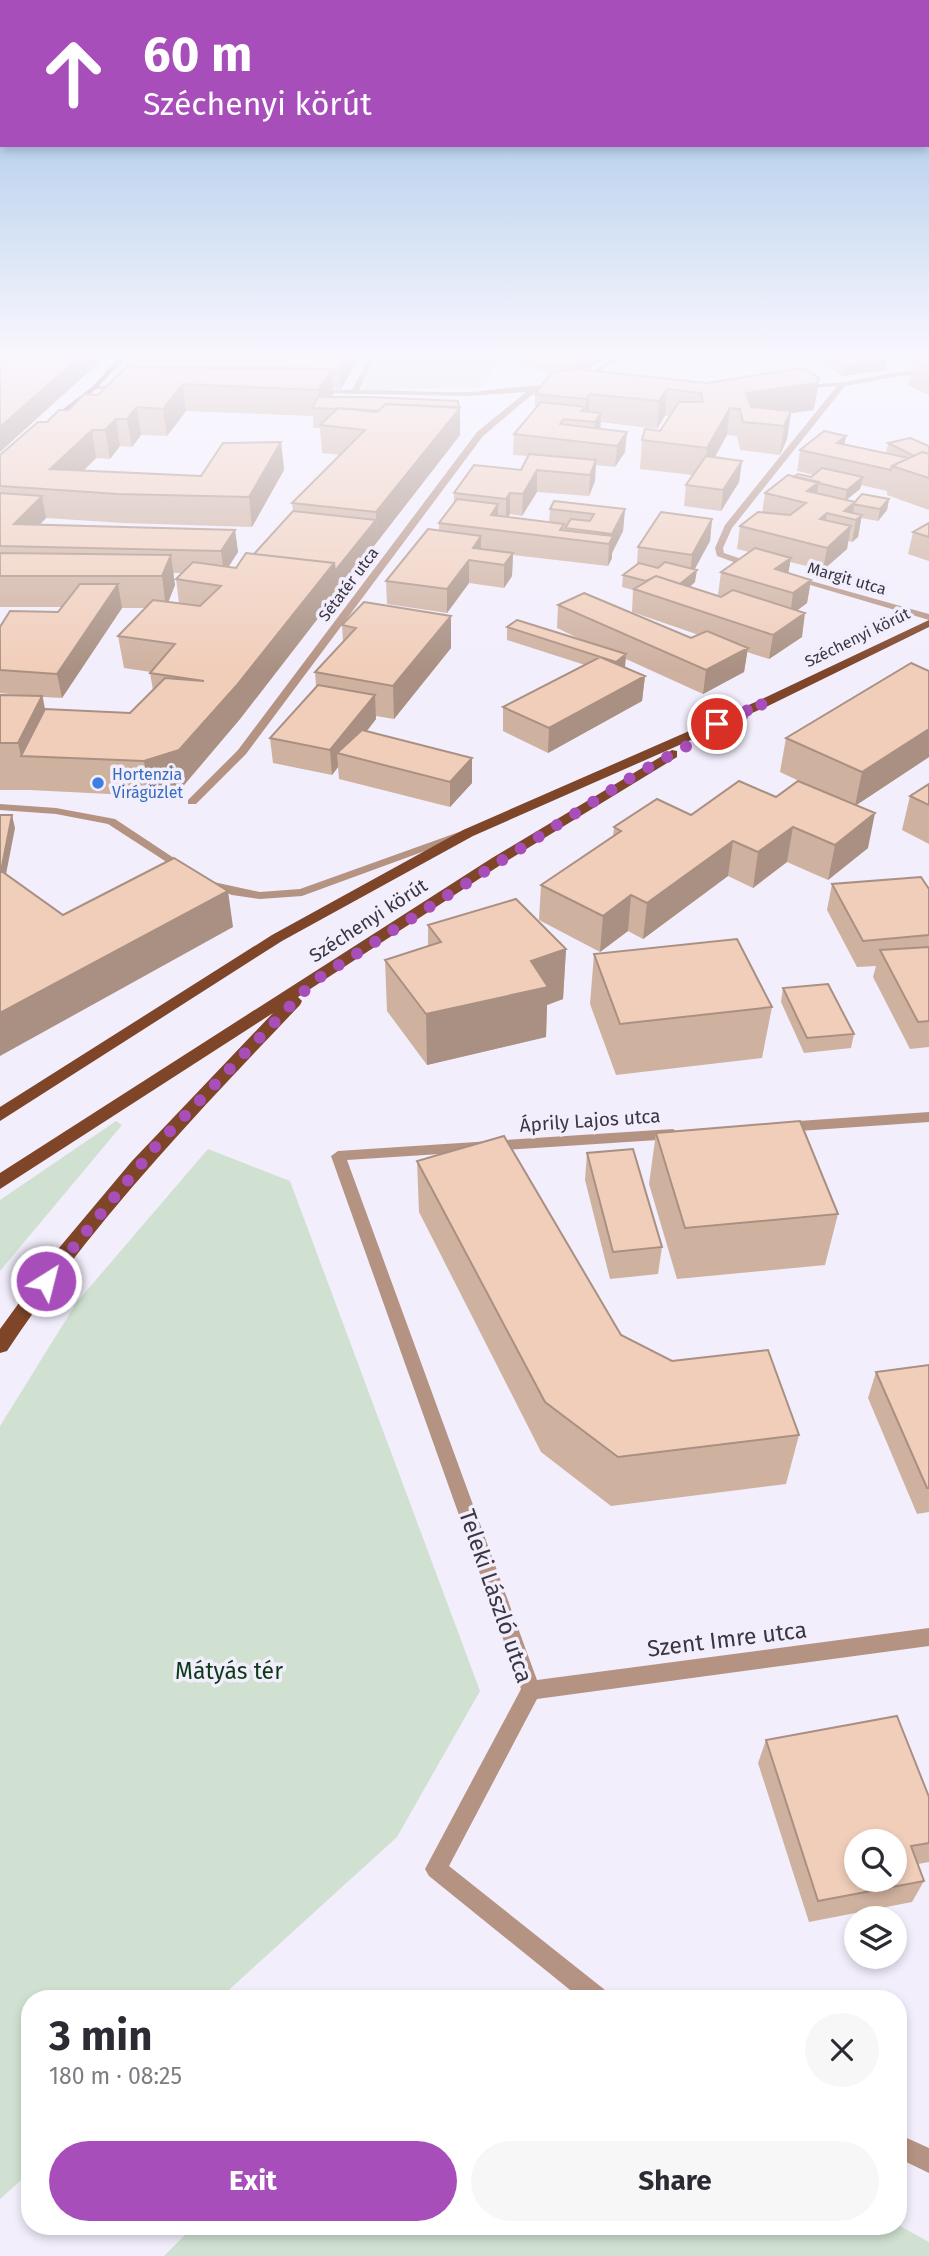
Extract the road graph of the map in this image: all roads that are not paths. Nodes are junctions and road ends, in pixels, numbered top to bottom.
1 (461, 459) edge
2 (782, 459) edge
3 (768, 570) edge
4 (781, 574) edge
5 (929, 617) edge
6 (929, 623) edge
7 (764, 703) junction
8 (192, 802) dead end
9 (0, 807) edge
10 (468, 832) junction
11 (314, 981) junction
12 (0, 1113) edge
13 (929, 1117) edge
14 (764, 1128) edge
15 (695, 1132) edge
16 (338, 1156) joint
17 (0, 1182) edge
18 (0, 1345) edge
19 (929, 1637) edge
20 (531, 1690) junction
21 (587, 1990) edge
22 (907, 2150) edge
23 (929, 2161) edge

1 - 8 street, Sétatér utca
2 - 3 street
4 - 5 street, Margit utca
6 - 7 main road, Széchenyi körút
7 - 10 main road, Széchenyi körút
7 - 11 main road, Széchenyi körút
9 - 10 street
10 - 12 main road, Széchenyi körút
11 - 17 main road, Széchenyi körút
11 - 18 main road
13 - 14 street
15 - 16 street, Áprily Lajos utca
16 - 20 street, Teleki László utca
19 - 20 street, Szent Imre utca
20 - 21 street, Teleki László utca
22 - 23 street

